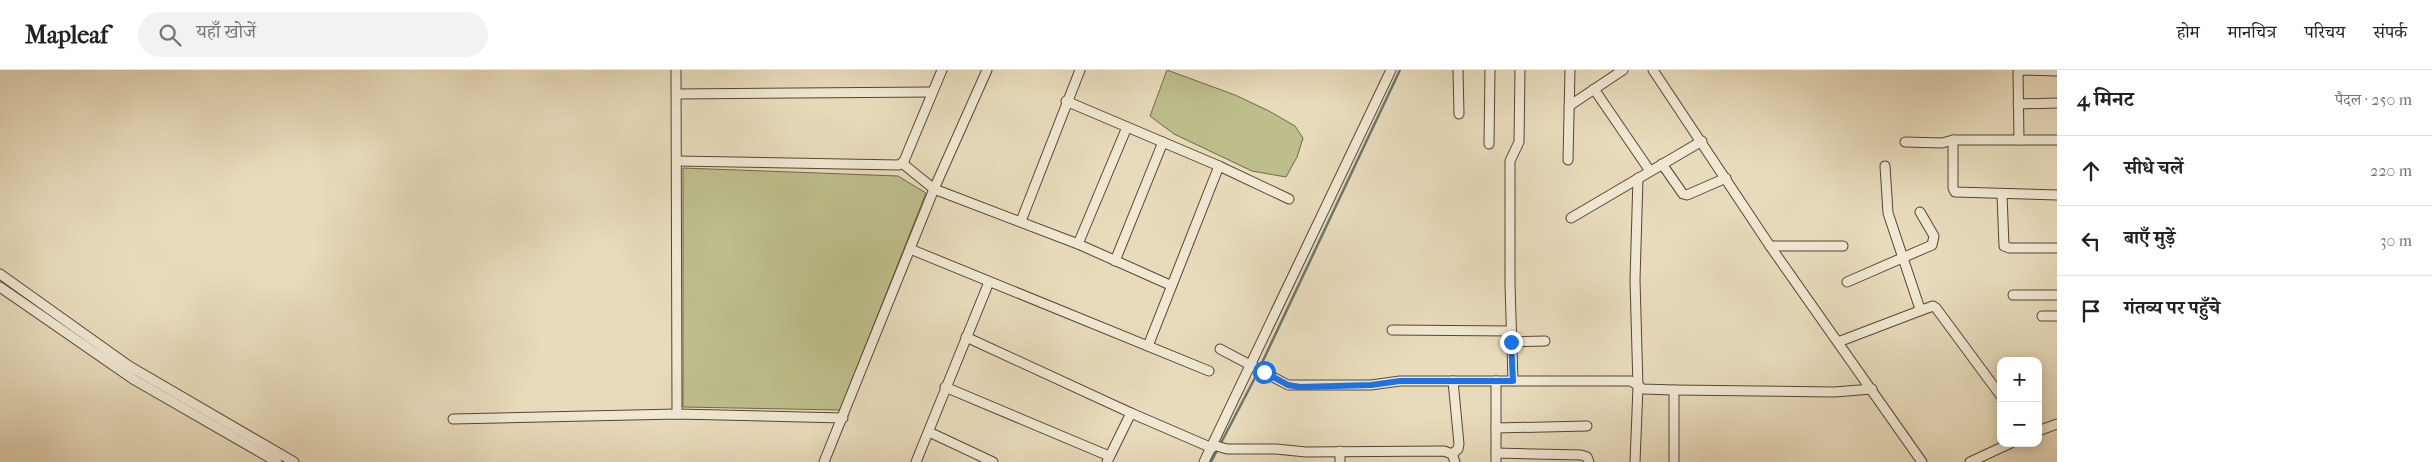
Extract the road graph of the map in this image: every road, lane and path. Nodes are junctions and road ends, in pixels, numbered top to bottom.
1 (676, 70) edge
2 (942, 70) edge
3 (987, 70) edge
4 (1391, 70) edge
5 (1458, 70) edge
6 (1490, 70) edge
7 (1520, 70) edge
8 (1570, 70) edge
9 (1623, 70) edge
10 (1653, 70) edge
11 (2020, 70) edge
12 (2057, 70) edge
13 (1077, 71) edge
14 (1594, 89) junction
15 (932, 92) junction
16 (676, 94) junction
17 (1066, 101) junction
18 (2057, 103) edge
19 (2018, 104) junction
20 (1569, 106) junction
21 (1459, 114) dead end
22 (1127, 127) junction
23 (1953, 140) junction
24 (2019, 140) junction
25 (2057, 140) edge
26 (1702, 141) junction
27 (1163, 142) junction
28 (1905, 142) dead end
29 (1489, 144) dead end
30 (1568, 160) dead end
31 (677, 161) junction
32 (902, 163) junction
33 (1662, 164) junction
34 (1219, 166) junction
35 (1885, 166) dead end
36 (1650, 171) junction
37 (1638, 178) junction
38 (1726, 178) junction
39 (934, 189) junction
40 (2002, 195) junction
41 (2057, 195) edge
42 (1289, 200) dead end
43 (1920, 212) dead end
44 (1571, 218) dead end
45 (1021, 222) junction
46 (1078, 244) junction
47 (1770, 246) junction
48 (1843, 246) dead end
49 (2057, 248) edge
50 (910, 249) junction
51 (1903, 259) junction
52 (1116, 261) junction
53 (0, 274) edge
54 (989, 282) junction
55 (1847, 282) dead end
56 (1170, 285) junction
57 (0, 287) edge
58 (2013, 295) dead end
59 (2057, 295) edge
60 (1922, 310) junction
61 (2042, 316) dead end
62 (2057, 316) edge
63 (1392, 330) dead end
64 (1511, 331) junction
65 (966, 337) junction
66 (1545, 341) dead end
67 (1511, 342) junction
68 (1838, 342) junction
69 (1148, 346) junction
70 (1220, 349) dead end
71 (1253, 366) junction
72 (1209, 371) dead end
73 (1453, 381) junction
74 (1496, 381) junction
75 (1513, 381) junction
76 (945, 387) junction
77 (1638, 387) junction
78 (1872, 389) junction
79 (1674, 390) junction
80 (1997, 391) edge
81 (1130, 413) junction
82 (677, 414) junction
83 (843, 418) junction
84 (453, 419) dead end
85 (2057, 424) edge
86 (1587, 426) dead end
87 (1496, 428) junction
88 (2042, 430) edge
89 (929, 432) junction
90 (1216, 447) junction
91 (2002, 447) edge
92 (1340, 451) junction
93 (973, 458) edge
94 (1454, 458) edge
95 (1496, 458) edge
96 (1108, 459) edge
97 (278, 462) edge
98 (294, 462) edge
99 (824, 462) edge
100 (916, 462) edge
101 (994, 462) edge
102 (1204, 462) edge
103 (1340, 462) edge
104 (1589, 462) edge
105 (1635, 462) edge
106 (1674, 462) edge
107 (1922, 462) edge
108 (1970, 462) edge

1 - 16 street
2 - 15 street
3 - 39 street
4 - 71 street
5 - 21 street
6 - 29 street
7 - 64 street
8 - 20 street
9 - 14 street
10 - 26 street
11 - 12 street
11 - 19 street
13 - 17 street
14 - 20 street
14 - 36 street
15 - 16 street
15 - 32 street
16 - 31 street
17 - 22 street
17 - 45 street
18 - 19 street
19 - 24 street
20 - 30 street
22 - 27 street
22 - 46 street
23 - 24 street
23 - 28 street
23 - 40 street
24 - 25 street
26 - 33 street
26 - 38 street
27 - 34 street
27 - 52 street
31 - 32 street
31 - 82 street
32 - 39 street
33 - 36 street
33 - 38 street
34 - 42 street
34 - 56 street
35 - 51 street
36 - 37 street
37 - 44 street
37 - 77 street
38 - 47 street
39 - 45 street
39 - 50 street
40 - 41 street
40 - 49 street
43 - 51 street
45 - 46 street
46 - 52 street
47 - 48 street
47 - 68 street
50 - 54 street
50 - 83 street
51 - 55 street
51 - 60 street
52 - 56 street
53 - 98 street
54 - 65 street
54 - 69 street
56 - 69 street
57 - 97 street
58 - 59 street
60 - 68 street
60 - 80 street
61 - 62 street
63 - 64 street
64 - 67 street
65 - 76 street
65 - 81 street
66 - 67 street
67 - 75 street
68 - 78 street
69 - 72 street
70 - 71 street
71 - 73 street
71 - 90 street
73 - 74 street
73 - 94 street
74 - 75 street
74 - 87 street
75 - 77 street
76 - 89 street
76 - 96 street
77 - 79 street
77 - 105 street
78 - 79 street
78 - 107 street
79 - 106 street
81 - 90 street
81 - 96 street
82 - 83 street
82 - 84 street
83 - 99 street
85 - 88 street
86 - 87 street
87 - 95 street
89 - 93 street
89 - 100 street
90 - 92 street
90 - 102 street
91 - 108 street
92 - 94 street
92 - 103 street
93 - 101 street
95 - 104 street

